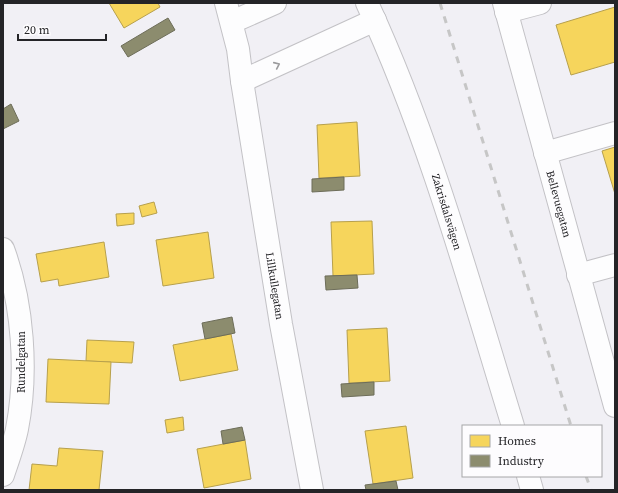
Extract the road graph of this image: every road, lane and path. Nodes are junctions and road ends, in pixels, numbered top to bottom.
1 (275, 3) edge
2 (540, 3) edge
3 (505, 8) edge
4 (229, 12) edge
5 (371, 12) edge
6 (242, 81) junction
7 (615, 133) edge
8 (545, 153) junction
9 (3, 249) edge
10 (615, 265) edge
11 (578, 274) junction
12 (615, 406) edge
13 (513, 425) edge
14 (3, 475) edge
15 (528, 477) edge
16 (312, 490) edge
17 (532, 490) edge

1 - 4 street, Lillkullegatan
2 - 3 street
3 - 8 street, Bellevuegatan
4 - 6 street, Lillkullegatan
6 -> 5 street
5 - 13 street, Zakrisdalsvägen
6 - 16 street, Lillkullegatan
7 - 8 street
8 - 11 street, Bellevuegatan
9 - 14 street, Rundelgatan
10 - 11 street
11 - 12 street, Bellevuegatan
15 - 17 street

